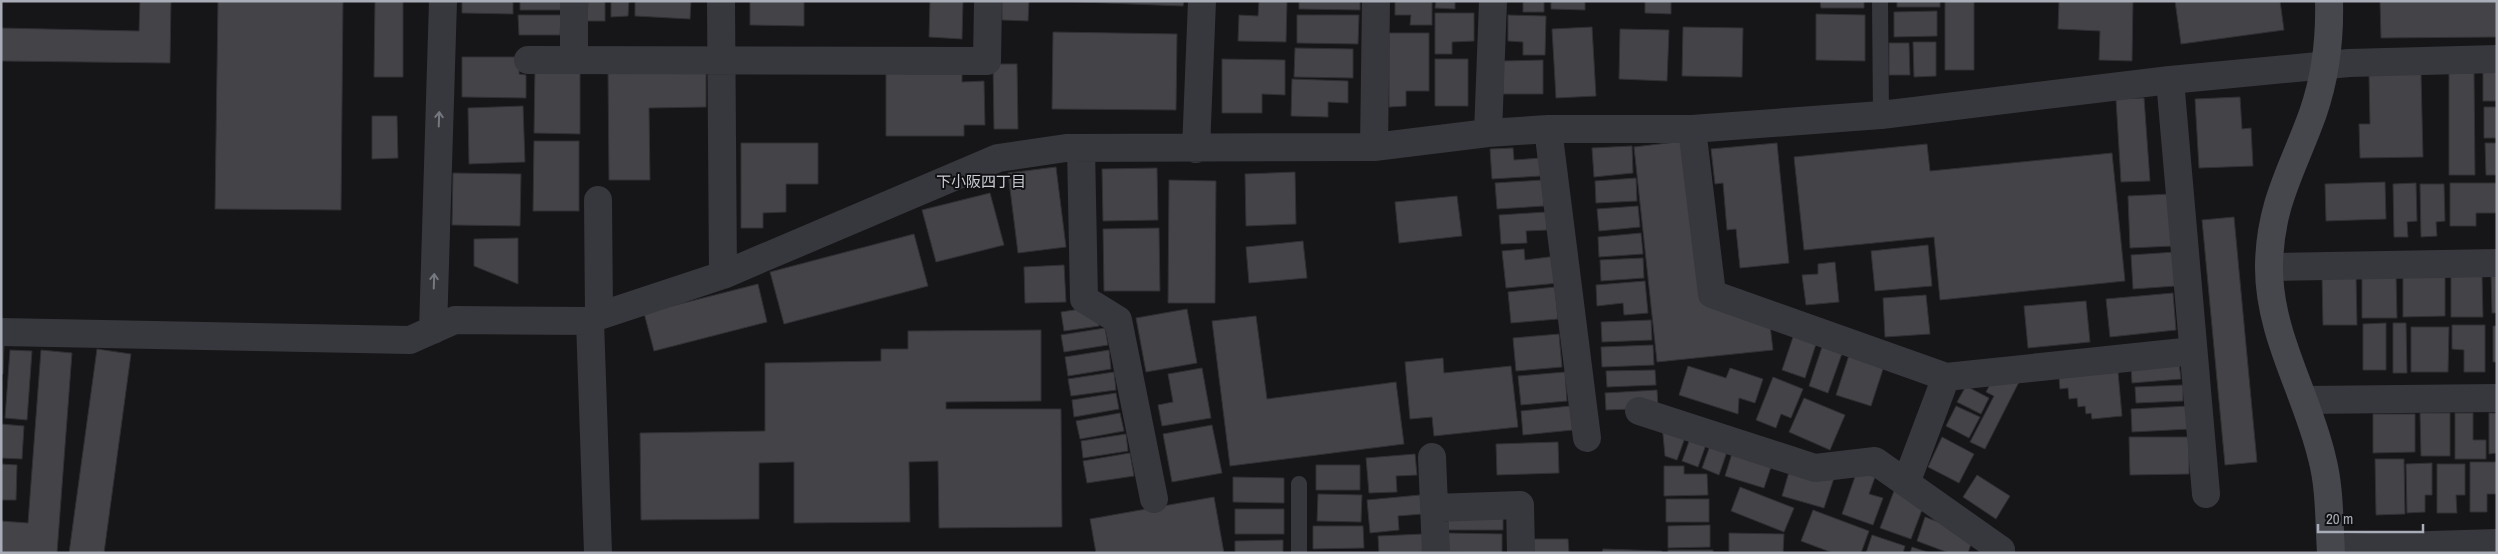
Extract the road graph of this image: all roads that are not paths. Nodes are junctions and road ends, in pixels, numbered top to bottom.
1 (443, 1) edge
2 (574, 1) edge
3 (721, 1) edge
4 (988, 1) edge
5 (1202, 1) edge
6 (1376, 1) edge
7 (1493, 1) edge
8 (1880, 1) edge
9 (2329, 1) edge
10 (2497, 59) edge
11 (528, 60) dead end
12 (574, 60) junction
13 (720, 60) junction
14 (2324, 66) junction
15 (2170, 80) junction
16 (1880, 115) junction
17 (1548, 129) junction
18 (1692, 129) junction
19 (1488, 133) junction
20 (1374, 147) junction
21 (1081, 148) junction
22 (1196, 149) junction
23 (598, 200) dead end
24 (2497, 263) edge
25 (2269, 267) junction
26 (723, 275) junction
27 (595, 318) junction
28 (433, 330) junction
29 (1, 332) edge
30 (2193, 351) junction
31 (1946, 377) junction
32 (2497, 398) edge
33 (2304, 400) junction
34 (1639, 411) dead end
35 (1587, 438) dead end
36 (1432, 457) dead end
37 (1906, 483) junction
38 (1299, 484) dead end
39 (2206, 494) dead end
40 (1154, 499) dead end
41 (1434, 508) junction
42 (2497, 543) edge
43 (2331, 550) edge
44 (598, 553) edge
45 (1299, 553) edge
46 (1436, 553) edge
47 (1521, 553) edge
48 (2001, 553) edge

28 -> 1 street
2 - 12 street
3 - 13 street
4 - 13 street
5 - 22 street
6 - 20 street
7 - 19 street
8 - 16 lane
9 - 14 street
10 - 14 street
11 - 12 street
12 - 13 street
13 - 26 street
14 - 15 street
14 - 25 street
15 - 16 street
15 - 30 street
16 - 18 street
17 - 18 street
17 - 19 street
17 - 35 street
18 - 31 street
19 - 20 street
20 - 22 street
21 - 22 street
21 - 26 street
21 - 40 street
23 - 27 street
24 - 25 street
25 - 33 street
26 - 27 street
27 - 28 street
27 - 44 street
28 - 29 street
30 - 31 street
30 - 39 street
31 - 37 street
32 - 33 street
33 - 43 street
34 - 37 street
36 - 41 street
37 - 48 street
38 - 45 lane
41 - 46 street
41 - 47 street
42 - 43 street

